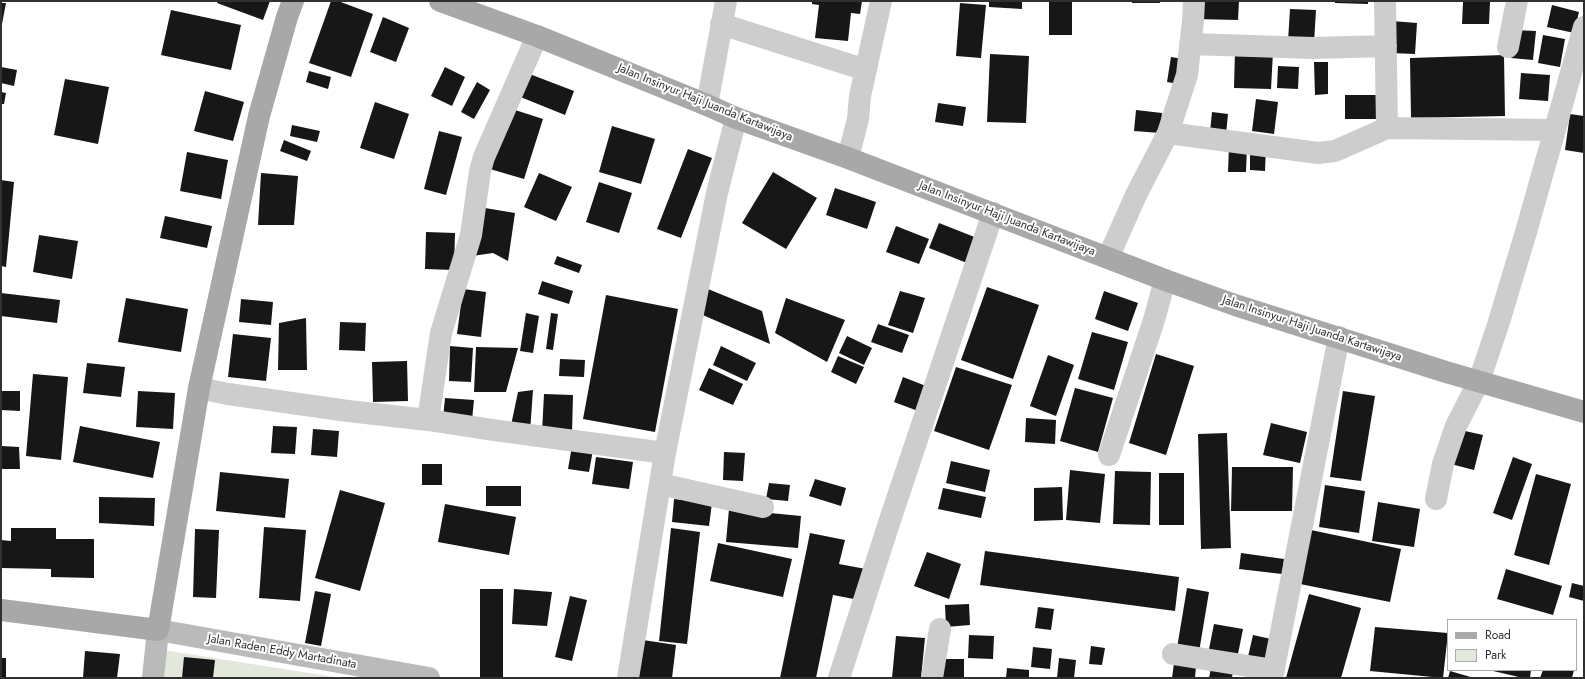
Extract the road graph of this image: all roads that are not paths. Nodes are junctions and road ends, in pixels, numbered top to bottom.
1 (293, 1) edge
2 (440, 1) edge
3 (726, 1) edge
4 (881, 1) edge
5 (1194, 1) edge
6 (1385, 1) edge
7 (1516, 1) edge
8 (1584, 27) edge
9 (720, 30) junction
10 (537, 36) junction
11 (1190, 44) junction
12 (1386, 46) junction
13 (1508, 47) dead end
14 (866, 70) junction
15 (707, 105) junction
16 (736, 118) junction
17 (1387, 128) junction
18 (1555, 130) junction
19 (1168, 133) junction
20 (848, 158) junction
21 (993, 213) junction
22 (1108, 258) junction
23 (1165, 280) junction
24 (1339, 337) junction
25 (1479, 381) junction
26 (199, 388) junction
27 (1584, 412) edge
28 (428, 420) junction
29 (665, 453) junction
30 (1109, 454) dead end
31 (660, 484) junction
32 (1436, 498) dead end
33 (763, 508) dead end
34 (1, 610) edge
35 (940, 629) dead end
36 (158, 630) junction
37 (1174, 654) dead end
38 (1273, 674) edge
39 (153, 678) edge
40 (429, 678) edge
41 (628, 678) edge
42 (839, 678) edge
43 (932, 678) edge

1 - 26 main road
2 - 10 main road, Jalan Insinyur Haji Juanda Kartawijaya
3 - 9 street
4 - 14 street
5 - 11 street
6 - 12 street
7 - 13 street
8 - 18 street
9 - 14 street
9 - 15 street
10 - 15 main road, Jalan Insinyur Haji Juanda Kartawijaya
10 - 28 street
11 - 12 street
11 - 19 street
12 - 17 street
14 - 20 street
15 - 16 main road, Jalan Insinyur Haji Juanda Kartawijaya
16 - 20 main road, Jalan Insinyur Haji Juanda Kartawijaya
16 - 29 street
17 - 18 street
17 - 19 street
18 - 25 street
19 - 22 street
20 - 21 main road, Jalan Insinyur Haji Juanda Kartawijaya
21 - 22 main road, Jalan Insinyur Haji Juanda Kartawijaya
21 - 42 street
22 - 23 main road, Jalan Insinyur Haji Juanda Kartawijaya
23 - 24 main road, Jalan Insinyur Haji Juanda Kartawijaya
23 - 30 street
24 - 25 main road, Jalan Insinyur Haji Juanda Kartawijaya
24 - 38 street
25 - 27 main road, Jalan Insinyur Haji Juanda Kartawijaya
25 - 32 street
26 - 28 street
26 - 36 main road
28 - 29 street
29 - 31 street
31 - 33 street
31 - 41 street
34 - 36 main road
35 - 43 street
36 - 39 main road
36 - 40 main road, Jalan Raden Eddy Martadinata
37 - 38 street

